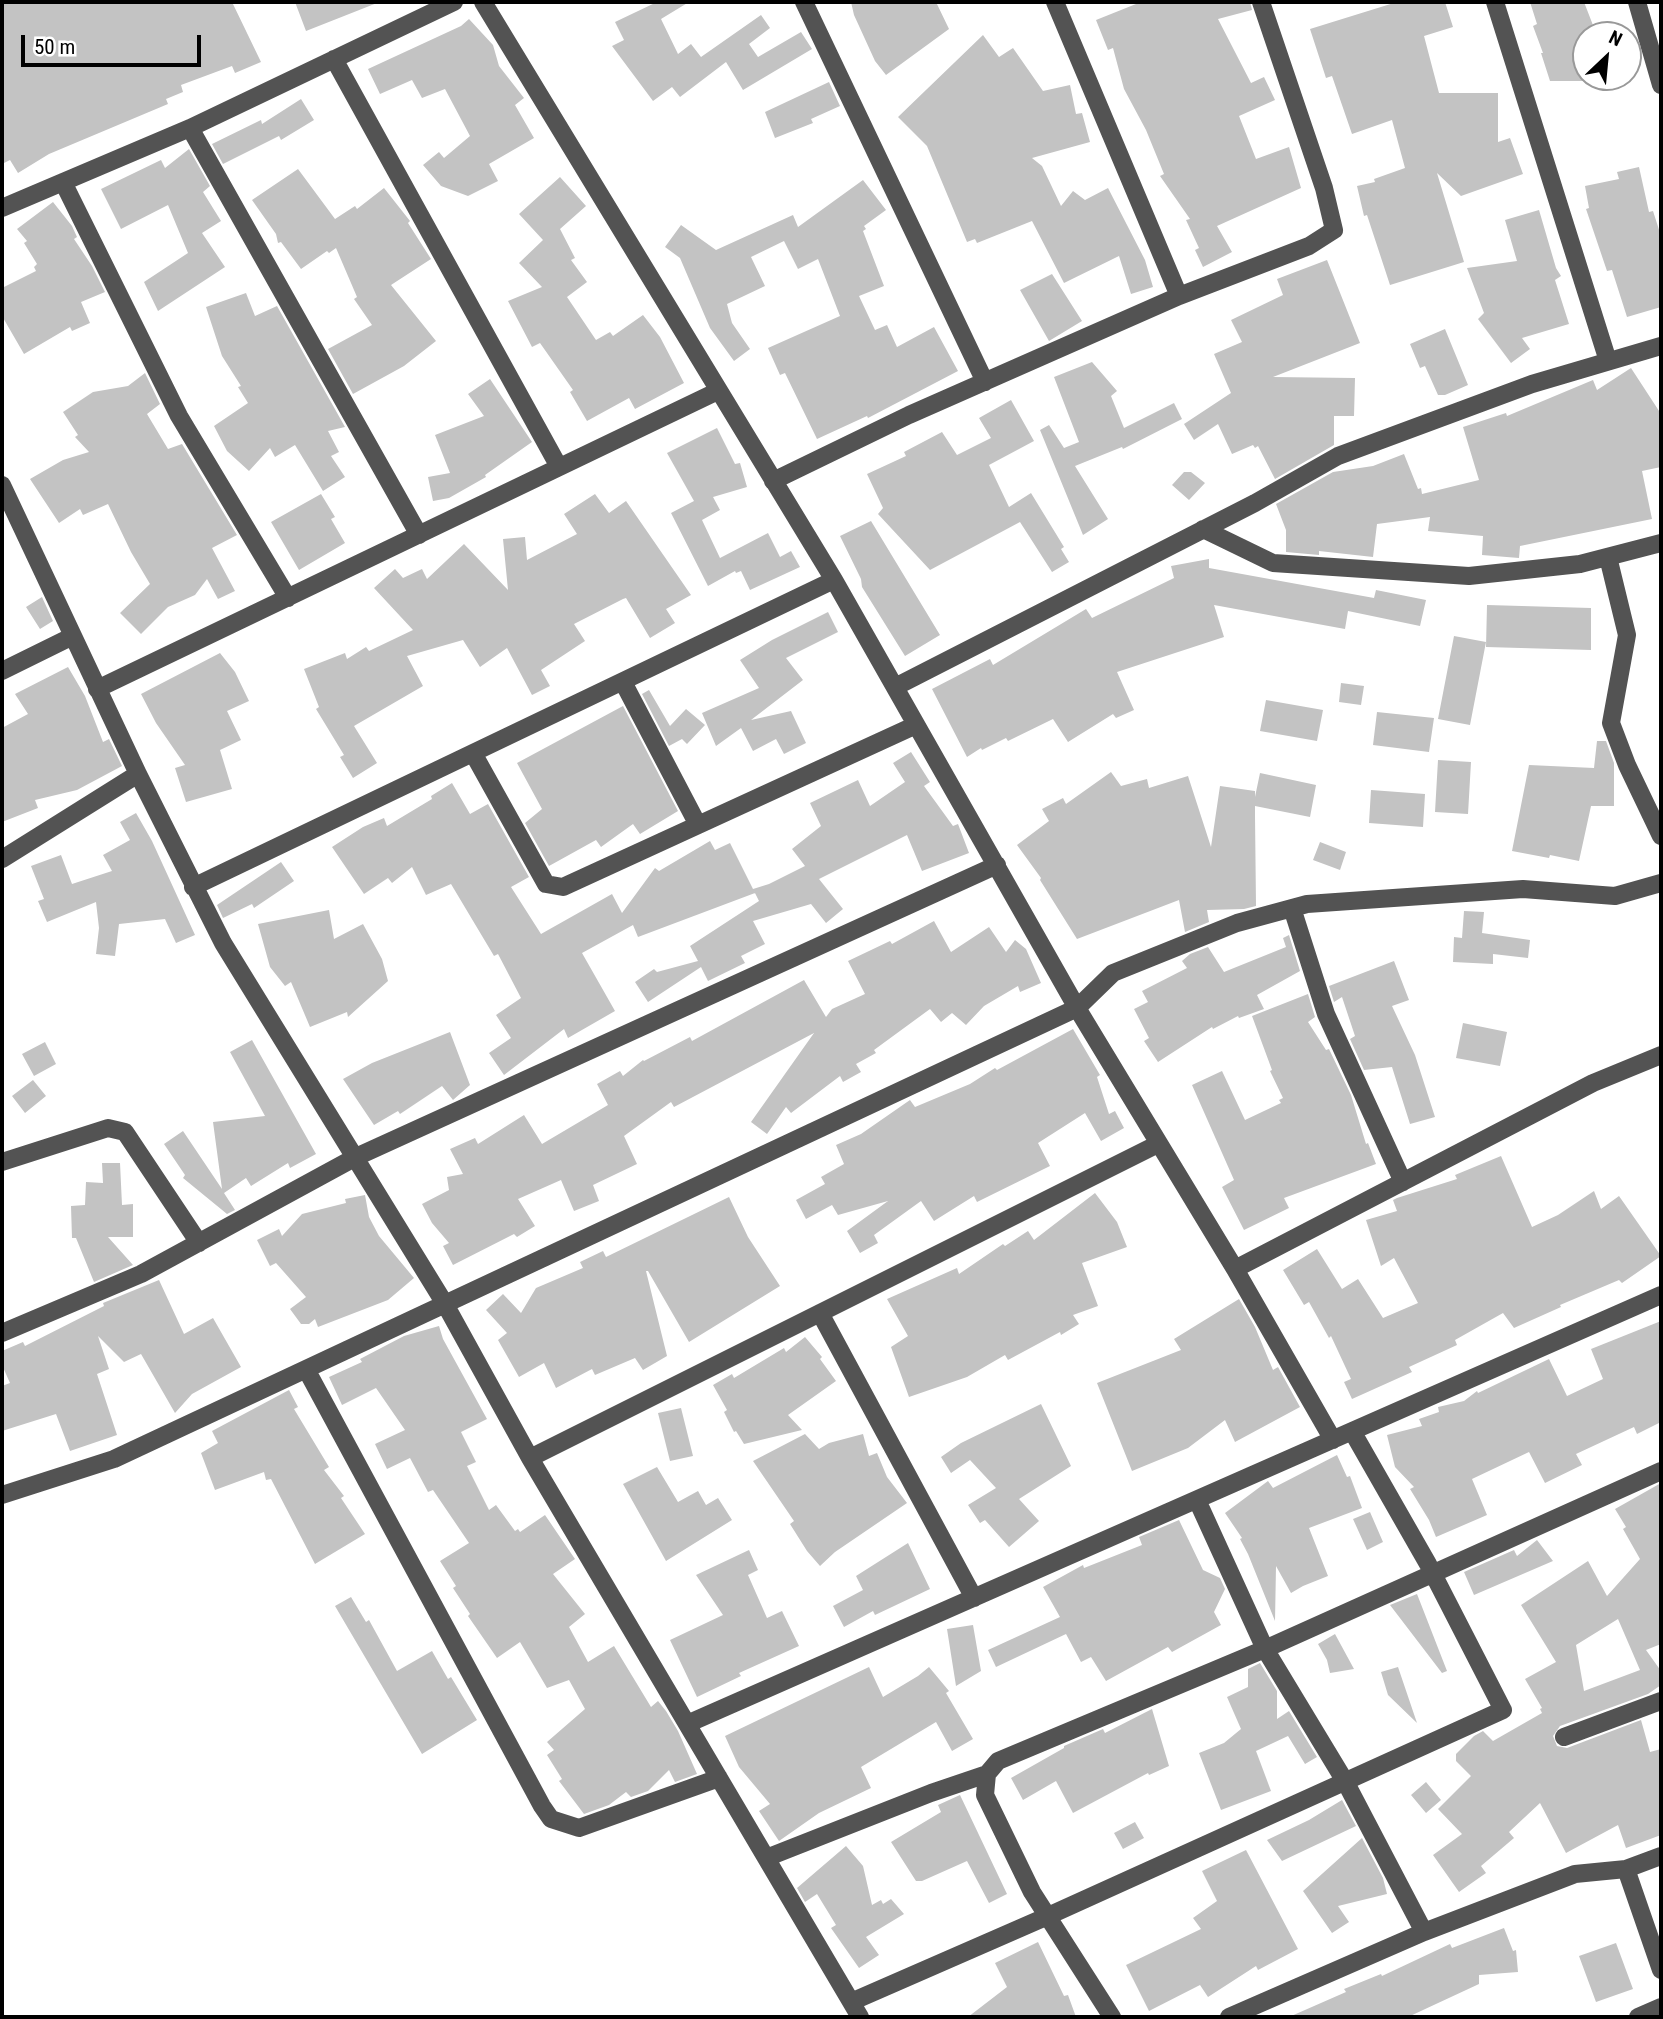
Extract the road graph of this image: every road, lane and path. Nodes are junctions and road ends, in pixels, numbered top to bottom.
1 (454, 2) edge
2 (483, 2) edge
3 (804, 2) edge
4 (1055, 2) edge
5 (1261, 2) edge
6 (1495, 2) edge
7 (1637, 2) edge
8 (334, 59) junction
9 (1661, 85) edge
10 (190, 128) junction
11 (62, 183) junction
12 (2, 208) edge
13 (1179, 296) junction
14 (1661, 346) edge
15 (1608, 361) junction
16 (985, 382) junction
17 (718, 391) junction
18 (559, 467) junction
19 (773, 481) junction
20 (2, 485) edge
21 (1203, 529) junction
22 (419, 535) junction
23 (1661, 543) edge
24 (1608, 557) junction
25 (834, 580) junction
26 (288, 598) junction
27 (73, 636) junction
28 (2, 671) edge
29 (623, 682) junction
30 (895, 687) junction
31 (97, 689) junction
32 (916, 725) junction
33 (473, 753) junction
34 (138, 774) junction
35 (698, 825) junction
36 (1661, 836) edge
37 (2, 859) edge
38 (997, 866) junction
39 (1661, 883) edge
40 (193, 887) junction
41 (1292, 908) junction
42 (1077, 1008) junction
43 (1661, 1055) edge
44 (1158, 1144) junction
45 (356, 1157) junction
46 (2, 1162) edge
47 (1403, 1182) junction
48 (199, 1243) junction
49 (1234, 1269) junction
50 (1661, 1295) edge
51 (445, 1304) junction
52 (820, 1313) junction
53 (2, 1333) edge
54 (306, 1369) junction
55 (1352, 1431) junction
56 (1333, 1440) junction
57 (530, 1458) junction
58 (1661, 1471) edge
59 (2, 1495) edge
60 (1197, 1500) junction
61 (1433, 1574) junction
62 (974, 1598) junction
63 (1265, 1649) junction
64 (1661, 1701) edge
65 (687, 1724) junction
66 (1564, 1737) dead end
67 (987, 1774) junction
68 (719, 1778) junction
69 (1346, 1783) junction
70 (1661, 1856) edge
71 (766, 1858) junction
72 (1626, 1869) junction
73 (1048, 1916) junction
74 (1424, 1932) junction
75 (1661, 1970) edge
76 (1661, 2007) edge
77 (856, 2010) edge
78 (1112, 2017) edge
79 (1229, 2017) edge
80 (1638, 2017) edge

1 - 8 street
2 - 17 street
3 - 16 street
4 - 13 street
5 - 13 street
6 - 15 street
7 - 9 street
8 - 10 street
8 - 18 street
10 - 11 street
10 - 22 street
11 - 12 street
11 - 26 street
13 - 16 street
14 - 15 street
15 - 21 street
16 - 19 street
17 - 18 street
17 - 19 street
18 - 22 street
19 - 25 street
20 - 27 street
21 - 24 street
21 - 30 street
22 - 26 street
23 - 24 street
24 - 36 street
25 - 29 street
25 - 30 street
26 - 31 street
27 - 28 street
27 - 31 street
29 - 33 street
29 - 35 street
30 - 32 street
31 - 34 street
32 - 35 street
32 - 38 street
33 - 35 street
33 - 40 street
34 - 37 street
34 - 40 street
38 - 42 street
38 - 45 street
39 - 41 street
40 - 45 street
41 - 42 street
41 - 47 street
42 - 44 street
42 - 51 street
43 - 47 street
44 - 49 street
44 - 52 street
45 - 48 street
45 - 51 street
46 - 48 street
47 - 49 street
48 - 53 street
49 - 56 street
50 - 55 street
51 - 54 street
51 - 57 street
52 - 57 street
52 - 62 street
54 - 59 street
54 - 68 street
55 - 56 street
55 - 61 street
56 - 60 street
57 - 65 street
58 - 61 street
60 - 62 street
60 - 63 street
61 - 63 street
61 - 69 street
62 - 65 street
63 - 67 street
63 - 69 street
64 - 66 street
65 - 68 street
67 - 71 street
67 - 73 street
68 - 71 street
69 - 73 street
69 - 74 street
70 - 72 street
71 - 77 street
72 - 74 street
72 - 75 street
73 - 77 street
73 - 78 street
74 - 79 street
76 - 80 street

